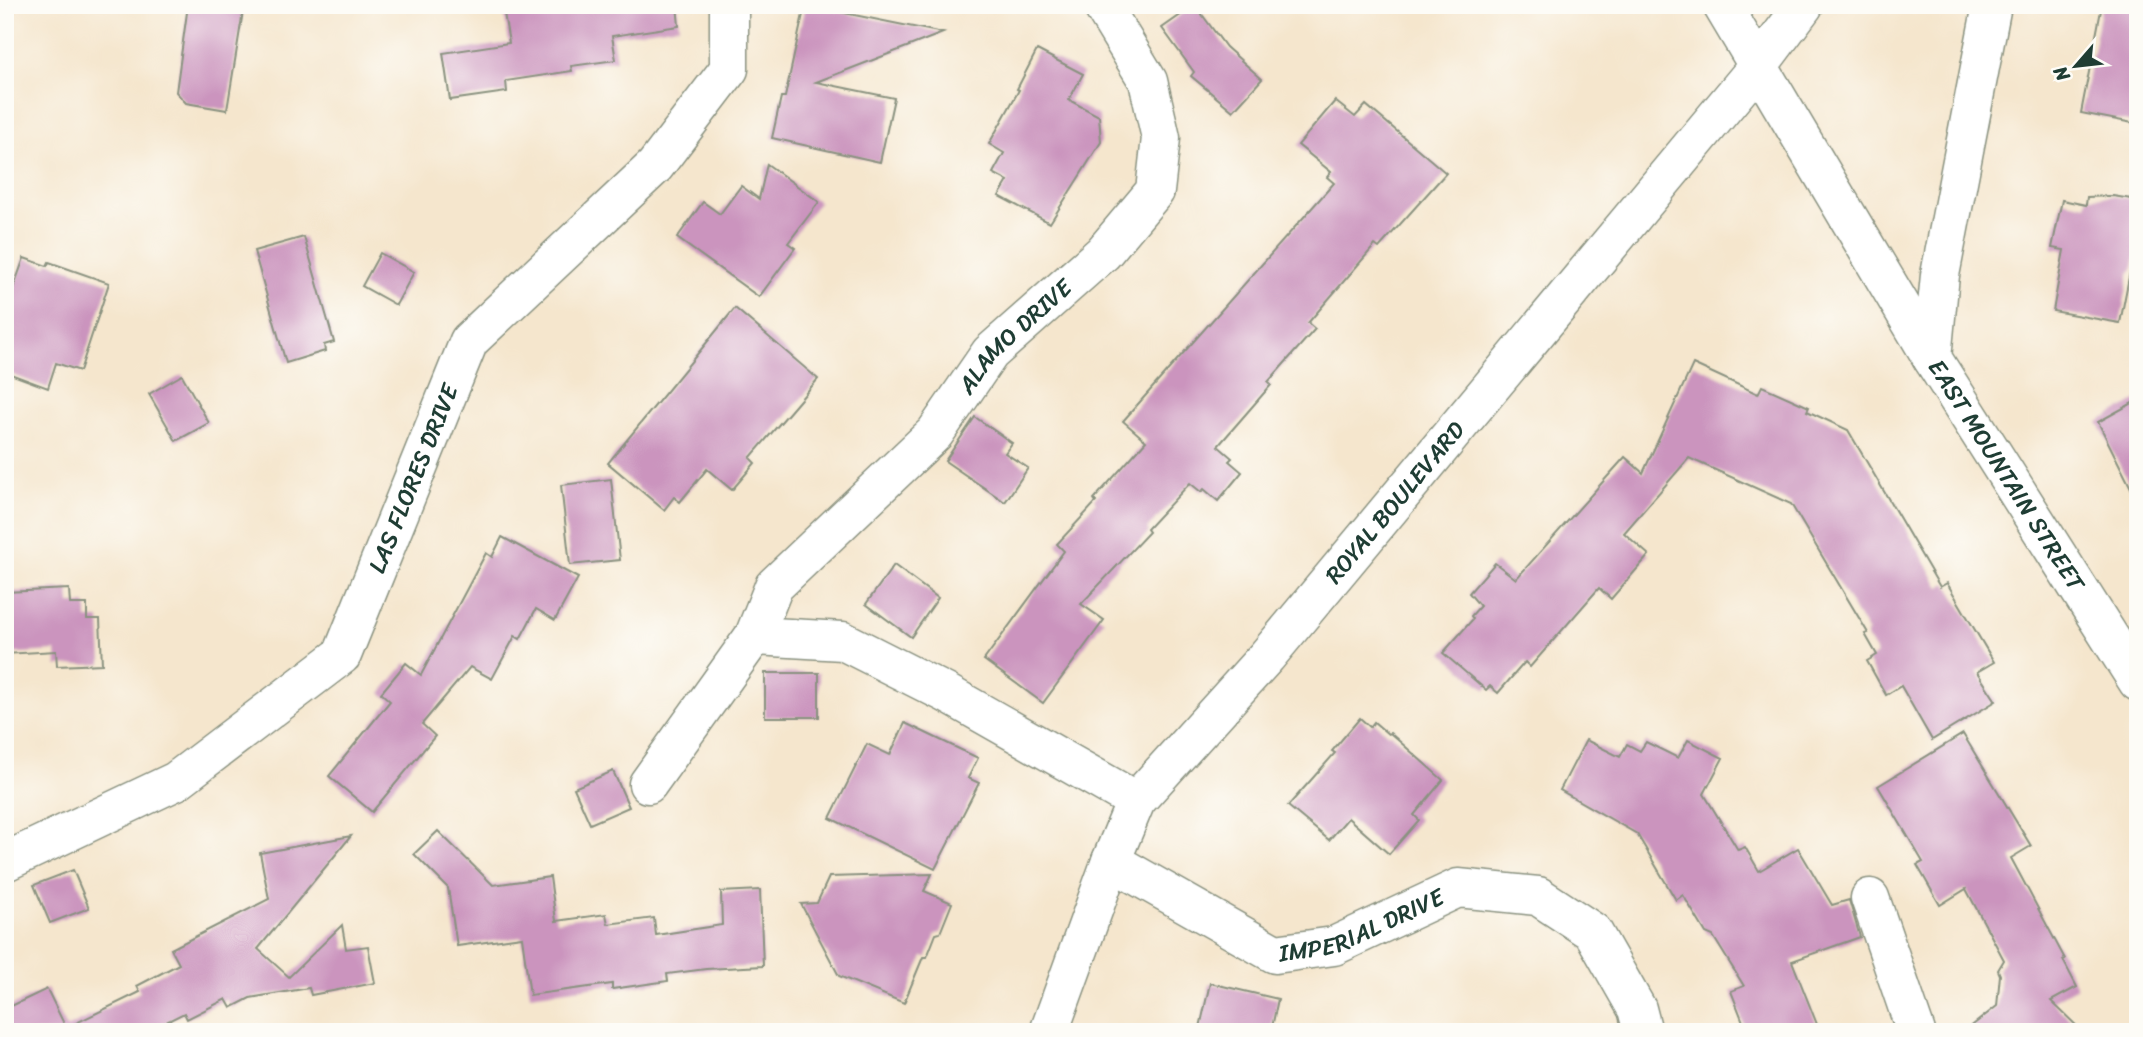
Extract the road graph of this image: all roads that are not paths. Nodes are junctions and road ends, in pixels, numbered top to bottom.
1 (729, 5) edge
2 (1102, 5) edge
3 (1722, 5) edge
4 (1804, 5) edge
5 (1992, 5) edge
6 (1759, 65) junction
7 (1932, 358) junction
8 (754, 636) junction
9 (2138, 682) edge
10 (648, 784) dead end
11 (1136, 801) junction
12 (1111, 861) junction
13 (5, 862) edge
14 (1870, 898) dead end
15 (1049, 1032) edge
16 (1643, 1032) edge
17 (1916, 1032) edge

1 - 13 street, LAS FLORES DRIVE
2 - 8 street, ALAMO DRIVE
3 - 6 street
4 - 6 street, ROYAL BOULEVARD
5 - 7 street, EAST MOUNTAIN STREET
6 - 7 street
6 - 11 street, ROYAL BOULEVARD
7 - 9 street, EAST MOUNTAIN STREET
8 - 10 street, ALAMO DRIVE
8 - 11 street
11 - 12 street, ROYAL BOULEVARD
12 - 15 street, ROYAL BOULEVARD
12 - 16 street, IMPERIAL DRIVE
14 - 17 street

